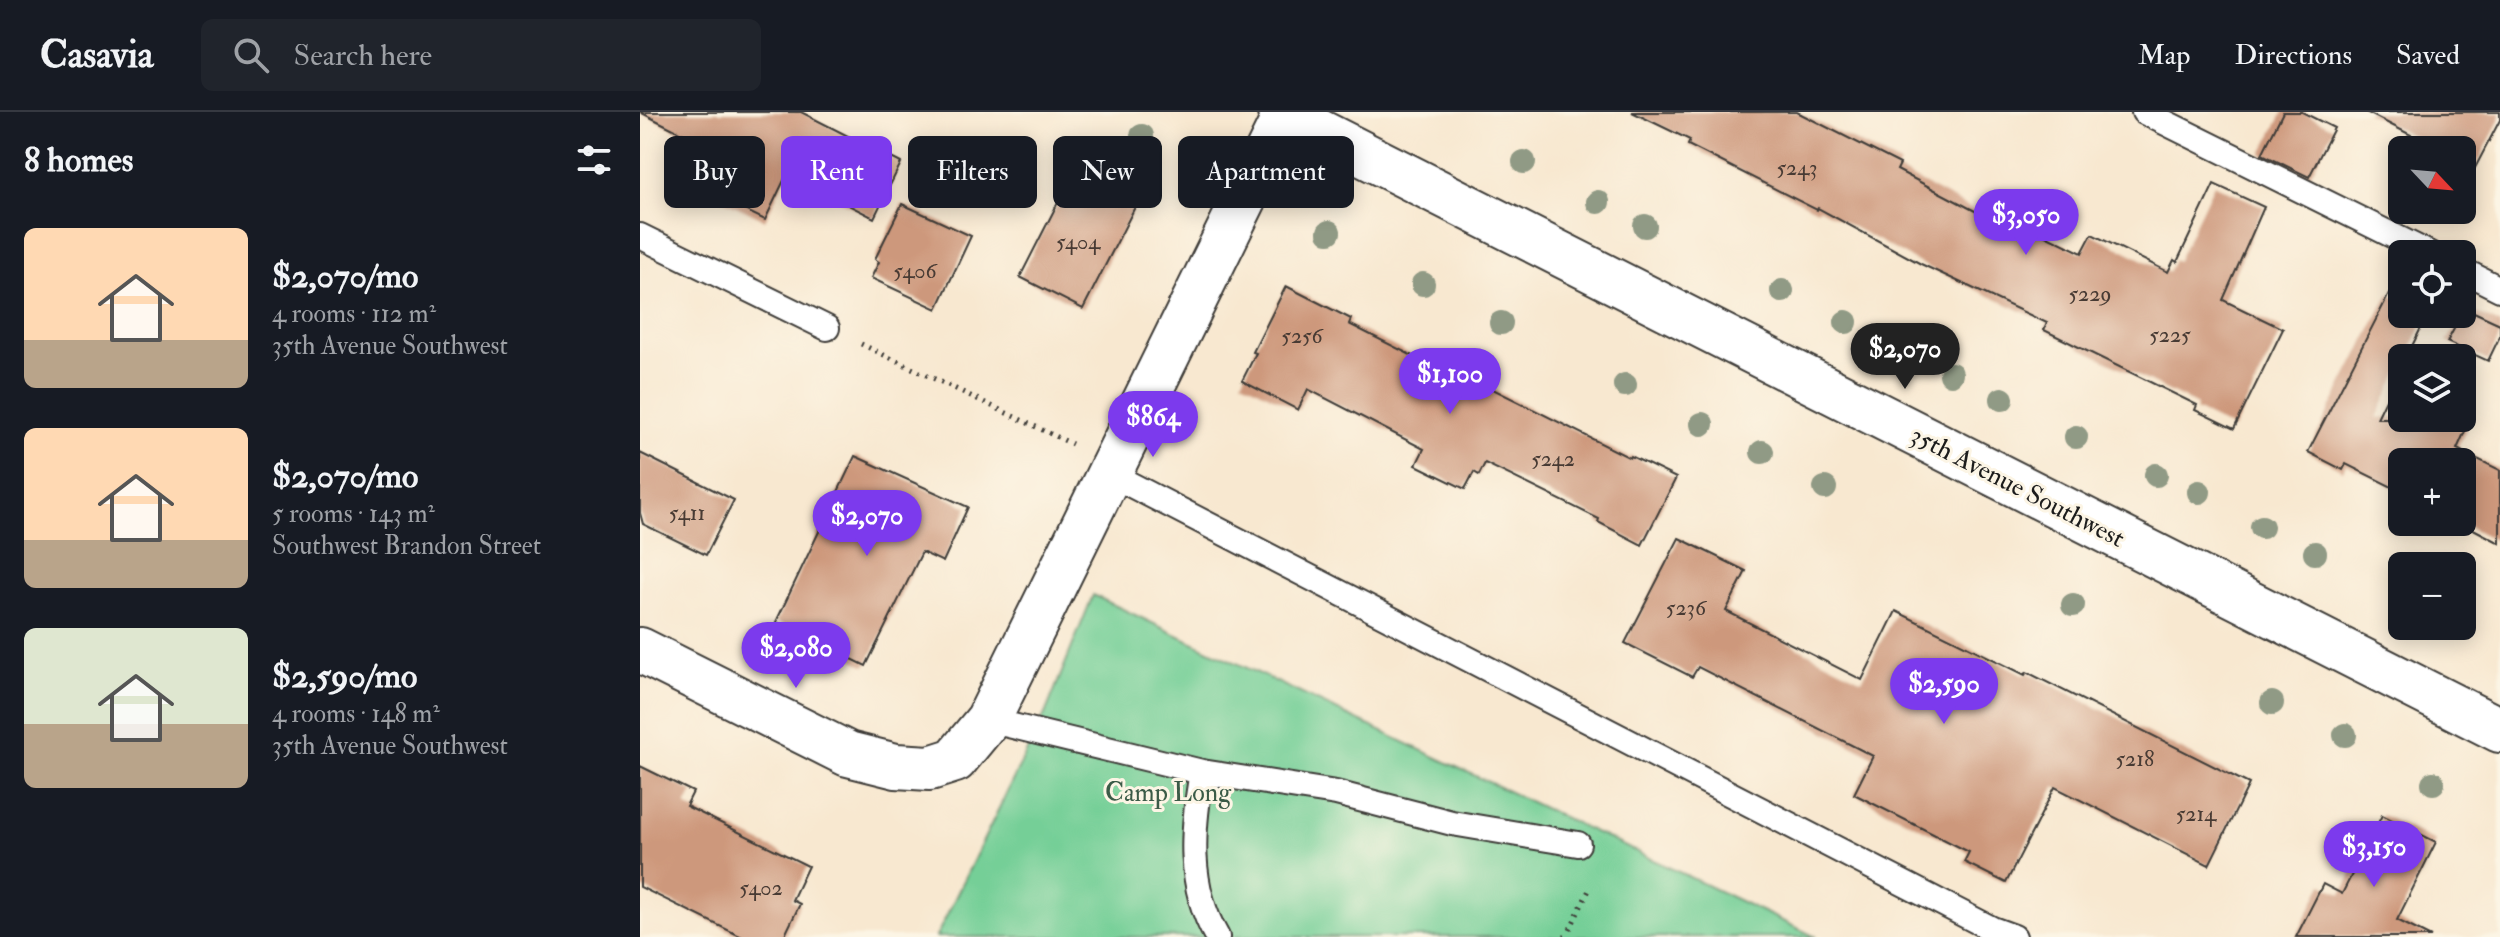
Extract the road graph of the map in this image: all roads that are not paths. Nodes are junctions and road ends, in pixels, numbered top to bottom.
1 (2144, 112) edge
2 (1284, 113) edge
3 (640, 236) edge
4 (2402, 240) edge
5 (2476, 277) edge
6 (2500, 289) edge
7 (827, 328) road end
8 (1110, 468) junction
9 (640, 650) edge
10 (988, 720) junction
11 (2500, 730) edge
12 (1202, 772) junction
13 (1578, 844) dead end
14 (1217, 937) edge
15 (2014, 937) edge

1 - 4 lane
2 - 8 main road
2 - 11 main road, 35th Avenue Southwest
3 - 7 lane
5 - 6 lane
8 - 10 main road
8 - 15 lane
9 - 10 main road
10 - 12 lane
12 - 13 lane
12 - 14 lane

